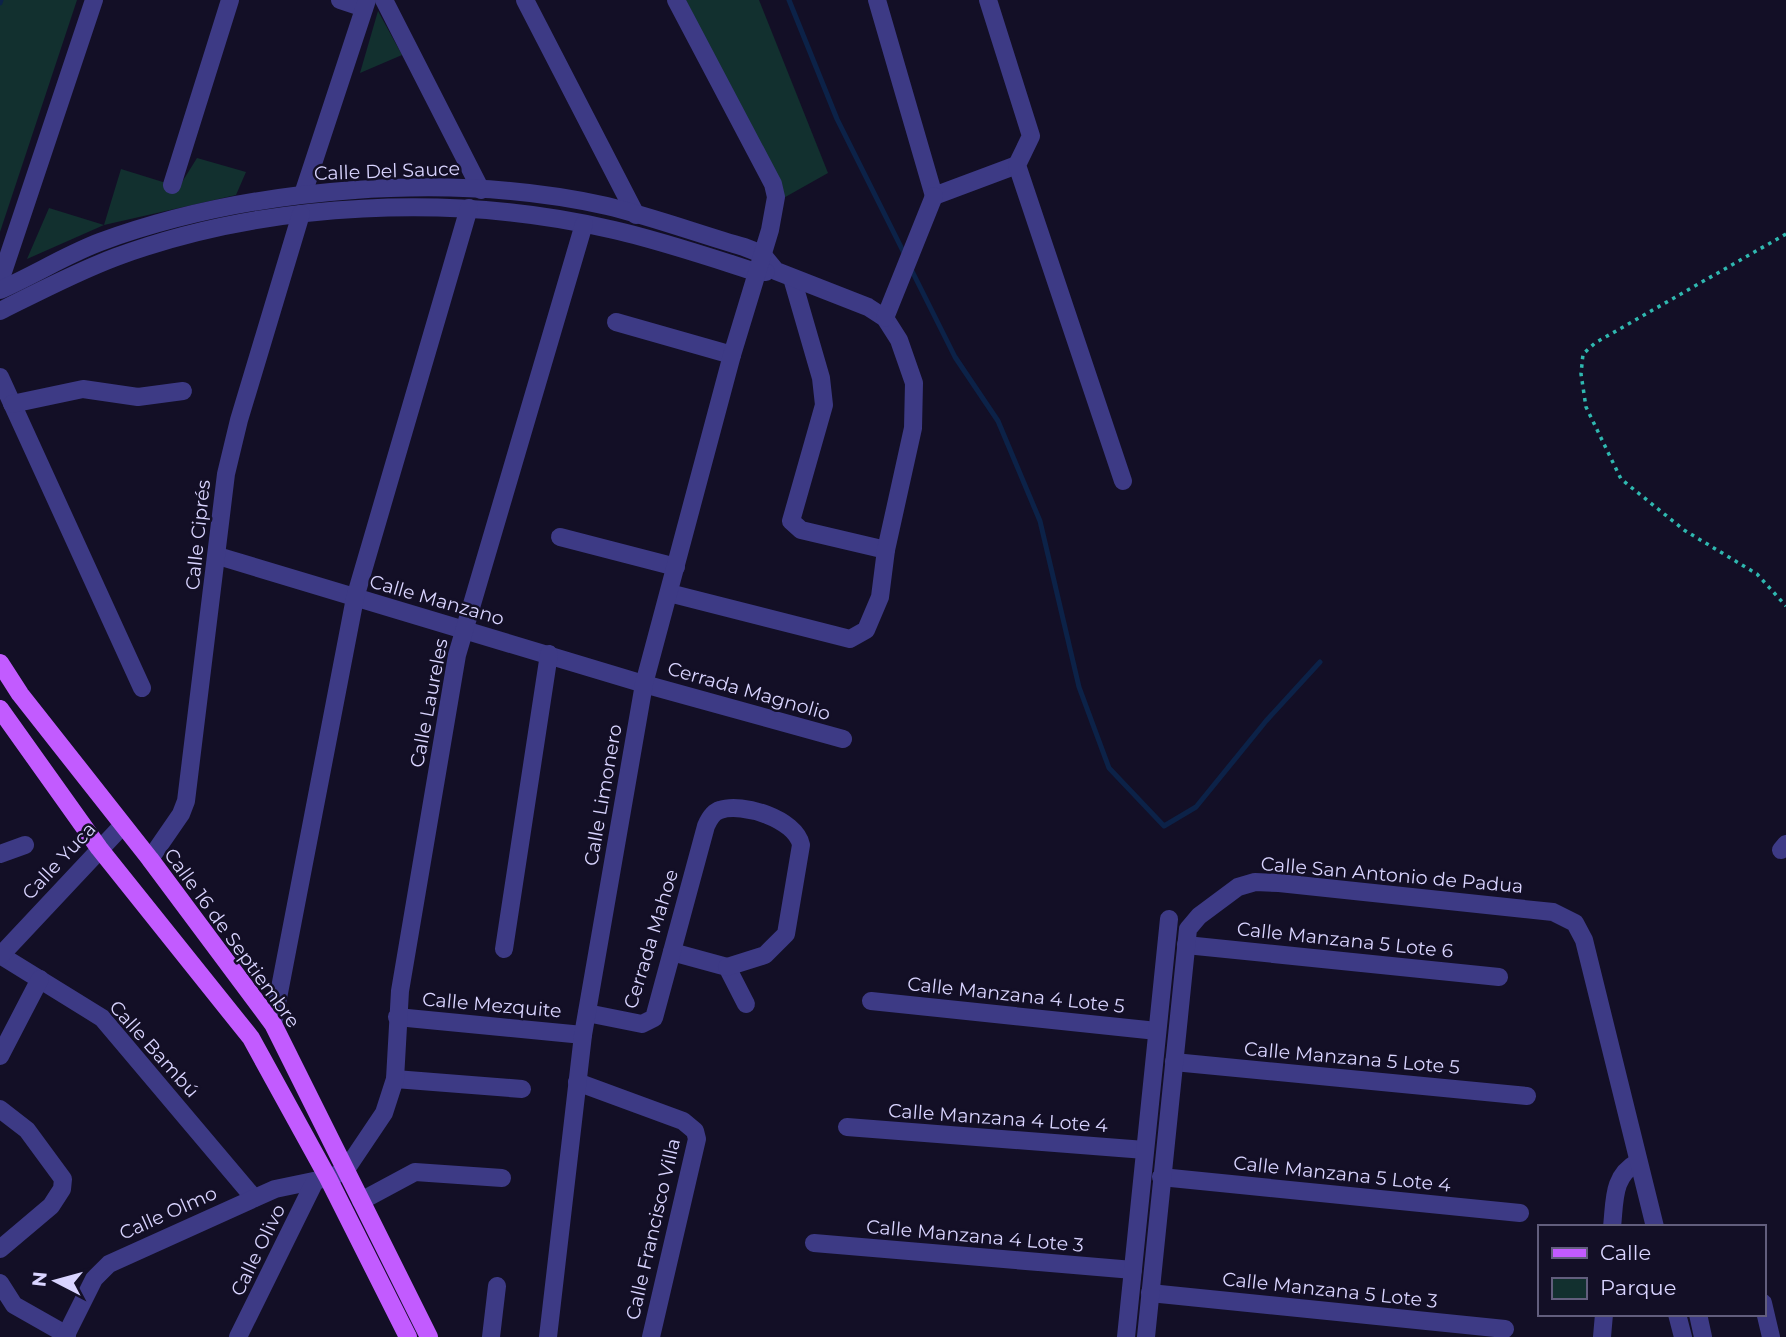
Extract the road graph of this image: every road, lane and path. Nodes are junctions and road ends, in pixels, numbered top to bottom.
1 (94, 0) edge
2 (230, 0) edge
3 (340, 0) edge
4 (384, 0) edge
5 (525, 0) edge
6 (676, 0) edge
7 (877, 0) edge
8 (988, 0) edge
9 (365, 4) edge
10 (1017, 165) junction
11 (172, 184) dead end
12 (481, 190) junction
13 (303, 194) junction
14 (934, 195) junction
15 (469, 208) junction
16 (301, 214) junction
17 (636, 215) junction
18 (584, 224) junction
19 (1786, 234) edge
20 (762, 254) junction
21 (756, 272) junction
22 (784, 274) junction
23 (0, 281) edge
24 (0, 290) edge
25 (0, 311) edge
26 (886, 318) junction
27 (617, 322) dead end
28 (732, 355) junction
29 (0, 377) edge
30 (183, 391) dead end
31 (12, 404) junction
32 (1123, 481) dead end
33 (560, 537) dead end
34 (886, 550) junction
35 (218, 556) junction
36 (676, 567) junction
37 (669, 593) junction
38 (355, 598) junction
39 (1786, 606) edge
40 (464, 630) junction
41 (549, 654) junction
42 (0, 663) edge
43 (644, 684) junction
44 (142, 688) dead end
45 (0, 709) edge
46 (844, 739) dead end
47 (121, 826) junction
48 (25, 845) dead end
49 (99, 848) junction
50 (0, 853) edge
51 (150, 859) junction
52 (1169, 919) dead end
53 (1186, 945) junction
54 (504, 949) dead end
55 (672, 952) junction
56 (0, 956) edge
57 (727, 967) junction
58 (1499, 977) dead end
59 (40, 979) junction
60 (871, 1001) dead end
61 (746, 1004) dead end
62 (587, 1013) junction
63 (397, 1017) junction
64 (273, 1024) junction
65 (1157, 1031) junction
66 (583, 1035) junction
67 (0, 1056) edge
68 (1174, 1062) junction
69 (395, 1079) junction
70 (578, 1082) junction
71 (522, 1089) dead end
72 (1527, 1096) dead end
73 (0, 1109) edge
74 (847, 1127) dead end
75 (1145, 1150) junction
76 (1638, 1162) junction
77 (345, 1171) junction
78 (1161, 1177) junction
79 (502, 1178) dead end
80 (321, 1180) junction
81 (254, 1198) junction
82 (361, 1201) junction
83 (1520, 1213) dead end
84 (1612, 1225) edge
85 (1654, 1225) edge
86 (814, 1242) dead end
87 (0, 1249) edge
88 (1133, 1270) junction
89 (0, 1283) edge
90 (497, 1286) dead end
91 (1150, 1293) junction
92 (1765, 1312) edge
93 (1604, 1316) edge
94 (1678, 1316) edge
95 (1698, 1316) edge
96 (1505, 1329) dead end
97 (66, 1336) edge
98 (238, 1337) edge
99 (408, 1337) edge
100 (429, 1337) edge
101 (491, 1337) edge
102 (548, 1337) edge
103 (650, 1337) edge
104 (1126, 1337) edge
105 (1146, 1337) edge
106 (1602, 1337) edge
107 (1683, 1337) edge
108 (1703, 1337) edge
109 (1771, 1337) edge

1 - 23 street
2 - 11 street
3 - 9 street
4 - 12 street
5 - 17 street
6 - 20 street, Calle Limonero
7 - 14 street
8 - 10 street
9 - 13 street
10 - 14 street
10 - 32 street
12 - 13 street, Calle Del Sauce
12 - 17 street, Calle Del Sauce
13 - 24 street, Calle Del Sauce
14 - 26 street
15 - 16 street, Calle Del Sauce
15 - 18 street, Calle Del Sauce
15 - 38 street
16 - 25 street, Calle Del Sauce
16 - 35 street, Calle Ciprés
17 - 20 street, Calle Del Sauce
18 - 21 street, Calle Del Sauce
18 - 40 street, Calle Laureles
19 - 39 path
20 - 21 street, Calle Limonero
20 - 22 street, Calle Del Sauce
21 - 22 street, Calle Del Sauce
21 - 28 street, Calle Limonero
22 - 26 street, Calle Del Sauce
22 - 34 street
26 - 34 street
27 - 28 street
28 - 36 street, Calle Limonero
29 - 31 street
30 - 31 street
31 - 44 street
33 - 36 street
34 - 37 street
35 - 38 street, Calle Manzano
35 - 51 street, Calle Ciprés
36 - 37 street, Calle Limonero
37 - 43 street, Calle Limonero
38 - 40 street, Calle Manzano
38 - 64 street
40 - 41 street, Calle Manzano
40 - 63 street, Calle Laureles
41 - 43 street, Calle Manzano
41 - 54 street
42 - 47 main road, Calle 16 de Septiembre
43 - 46 street, Cerrada Magnolio
43 - 62 street, Calle Limonero
45 - 49 main road
47 - 49 street, Calle Yuca
47 - 51 main road, Calle 16 de Septiembre
48 - 50 street
49 - 56 street, Calle Yuca
49 - 80 main road
51 - 64 main road, Calle 16 de Septiembre
52 - 65 street
53 - 58 street, Calle Manzana 5 Lote 6
53 - 68 street, Calle San Antonio de Padua
53 - 76 street, Calle San Antonio de Padua
55 - 57 street
55 - 57 street, Cerrada Mahoe
55 - 62 street, Cerrada Mahoe
56 - 59 street, Calle Bambú
57 - 61 street
59 - 67 street
59 - 81 street, Calle Bambú
60 - 65 street, Calle Manzana 4 Lote 5
62 - 66 street, Calle Limonero
63 - 66 street, Calle Mezquite
63 - 69 street, Calle Laureles
64 - 77 main road, Calle 16 de Septiembre
65 - 75 street
66 - 70 street, Calle Limonero
68 - 72 street, Calle Manzana 5 Lote 5
68 - 78 street, Calle San Antonio de Padua
69 - 71 street
69 - 77 street, Calle Laureles
70 - 102 street, Calle Limonero
70 - 103 street, Calle Francisco Villa
73 - 87 street
74 - 75 street, Calle Manzana 4 Lote 4
75 - 88 street
76 - 84 street
76 - 85 street, Calle San Antonio de Padua
77 - 80 street
77 - 82 main road, Calle 16 de Septiembre
78 - 83 street, Calle Manzana 5 Lote 4
78 - 91 street, Calle San Antonio de Padua
79 - 82 street
80 - 81 street, Calle Olmo
80 - 98 street, Calle Olivo
80 - 99 main road
81 - 97 street, Calle Olmo
82 - 100 main road, Calle 16 de Septiembre
86 - 88 street, Calle Manzana 4 Lote 3
88 - 104 street
89 - 97 street
90 - 101 street
91 - 96 street, Calle Manzana 5 Lote 3
91 - 105 street, Calle San Antonio de Padua
92 - 109 street
93 - 106 street
94 - 107 street
95 - 108 street

